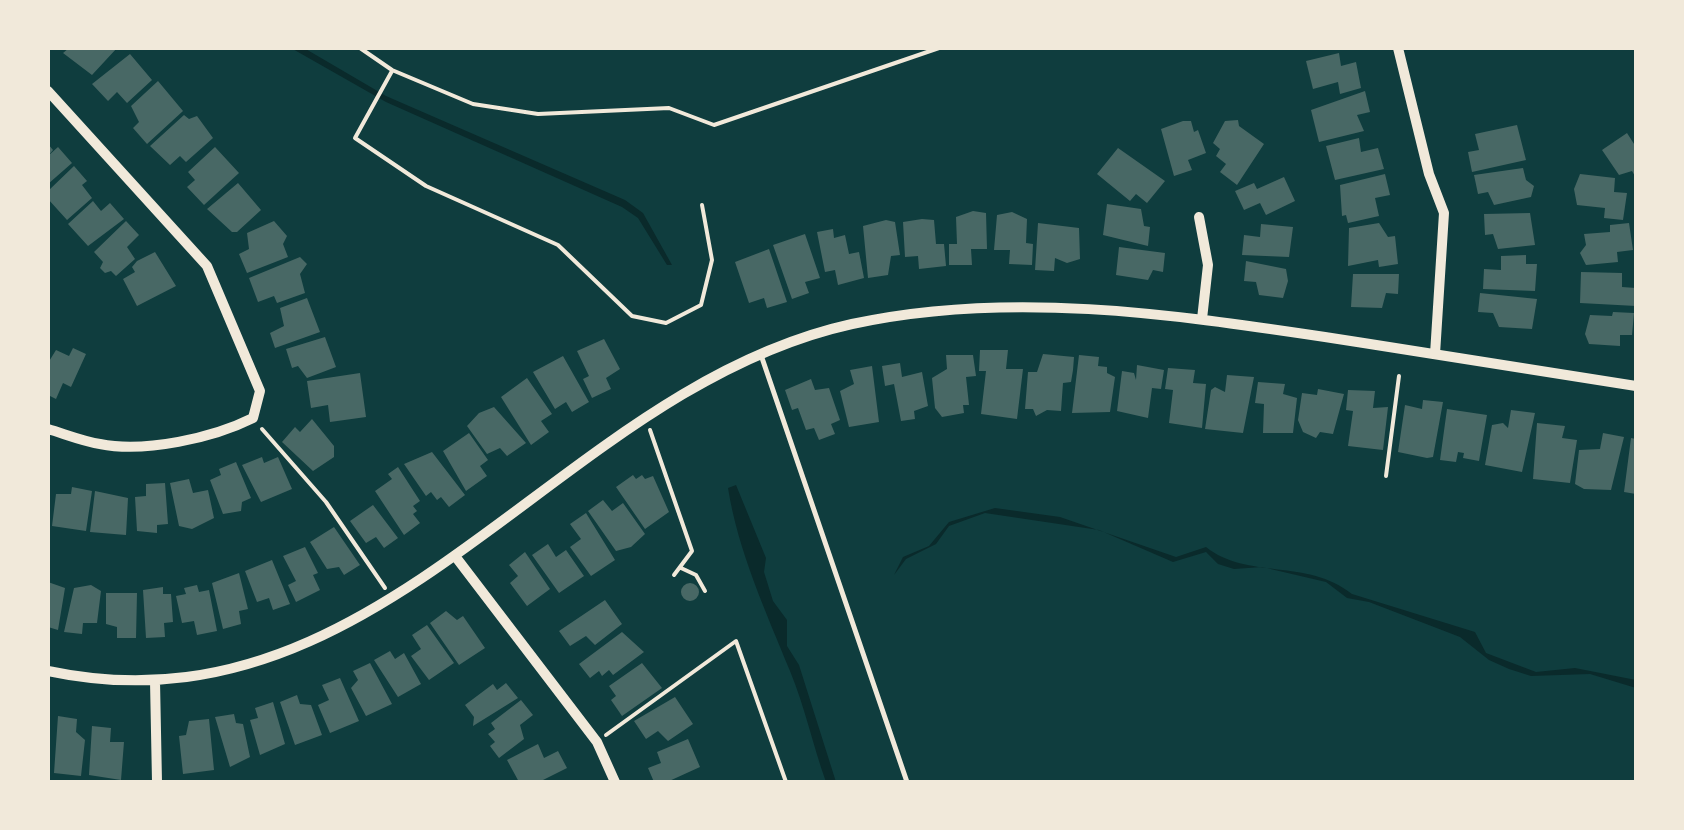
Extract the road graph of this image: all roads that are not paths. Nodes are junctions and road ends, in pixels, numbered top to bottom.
1 (1398, 48) edge
2 (48, 91) edge
3 (1198, 217) dead end
4 (1202, 319) junction
5 (760, 352) junction
6 (1435, 354) junction
7 (1636, 386) edge
8 (48, 429) edge
9 (455, 556) junction
10 (48, 671) edge
11 (155, 682) junction
12 (157, 782) edge
13 (616, 782) edge
14 (907, 782) edge

1 - 6 street
2 - 8 street
3 - 4 street
4 - 5 street
4 - 6 street
5 - 9 street
5 - 14 lane
6 - 7 street
9 - 11 street
9 - 13 street
10 - 11 street
11 - 12 street

